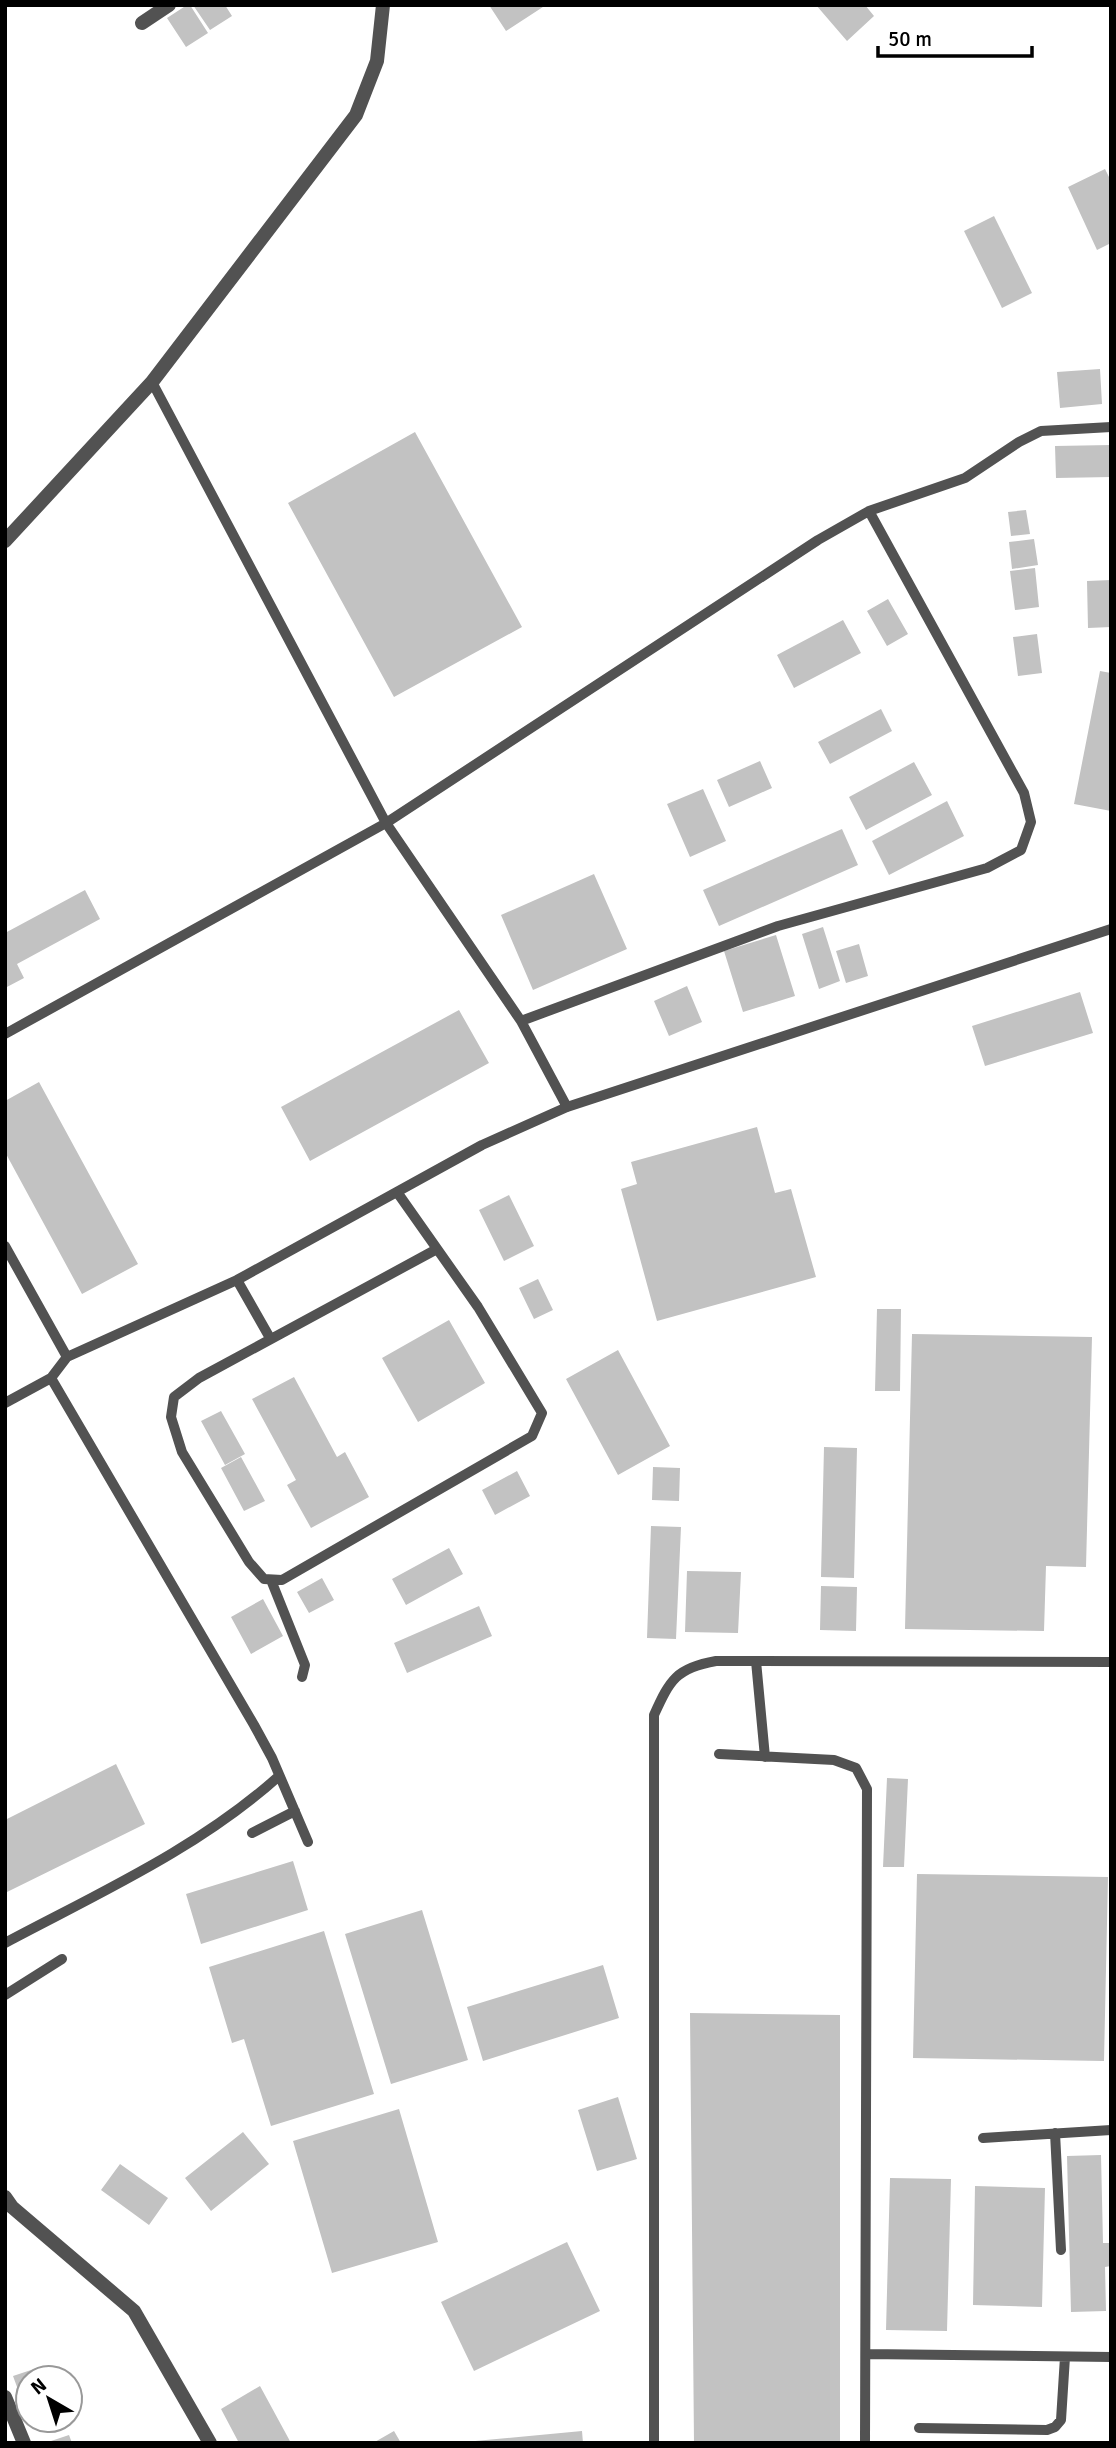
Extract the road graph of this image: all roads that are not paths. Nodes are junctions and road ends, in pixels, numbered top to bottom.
1 (169, 5) edge
2 (383, 5) edge
3 (142, 23) dead end
4 (152, 382) junction
5 (1111, 427) edge
6 (869, 511) junction
7 (5, 541) edge
8 (386, 823) junction
9 (1111, 929) edge
10 (521, 1021) junction
11 (5, 1034) edge
12 (567, 1107) junction
13 (397, 1192) junction
14 (5, 1246) edge
15 (437, 1249) junction
16 (237, 1280) junction
17 (270, 1338) junction
18 (66, 1357) junction
19 (51, 1378) junction
20 (5, 1403) edge
21 (271, 1580) junction
22 (756, 1661) junction
23 (1111, 1662) edge
24 (302, 1677) dead end
25 (719, 1754) dead end
26 (765, 1756) junction
27 (279, 1776) junction
28 (295, 1811) junction
29 (252, 1833) dead end
30 (308, 1842) dead end
31 (5, 1942) edge
32 (62, 1959) dead end
33 (5, 1995) edge
34 (1111, 2130) edge
35 (1055, 2133) junction
36 (983, 2138) dead end
37 (5, 2197) edge
38 (1060, 2250) dead end
39 (866, 2354) junction
40 (1065, 2357) junction
41 (1111, 2357) edge
42 (5, 2397) edge
43 (919, 2428) dead end
44 (24, 2443) edge
45 (210, 2443) edge
46 (654, 2443) edge
47 (865, 2443) edge

1 - 3 street
2 - 4 street
4 - 7 street
4 - 8 lane
5 - 6 lane
6 - 8 lane
6 - 10 lane
8 - 10 lane
8 - 11 lane
9 - 12 lane
10 - 12 lane
12 - 13 lane
13 - 15 lane
13 - 16 lane
14 - 18 lane
15 - 17 lane
15 - 21 lane
16 - 17 lane
16 - 18 lane
17 - 21 lane
18 - 19 lane
19 - 20 lane
19 - 27 lane
21 - 24 lane
22 - 23 lane
22 - 26 lane
22 - 46 lane
25 - 26 lane
26 - 39 lane
27 - 28 lane
27 - 31 lane
28 - 29 lane
28 - 30 lane
32 - 33 lane
34 - 35 lane
35 - 36 lane
35 - 38 lane
37 - 45 street
39 - 40 lane
39 - 47 lane
40 - 41 lane
40 - 43 lane
42 - 44 street

